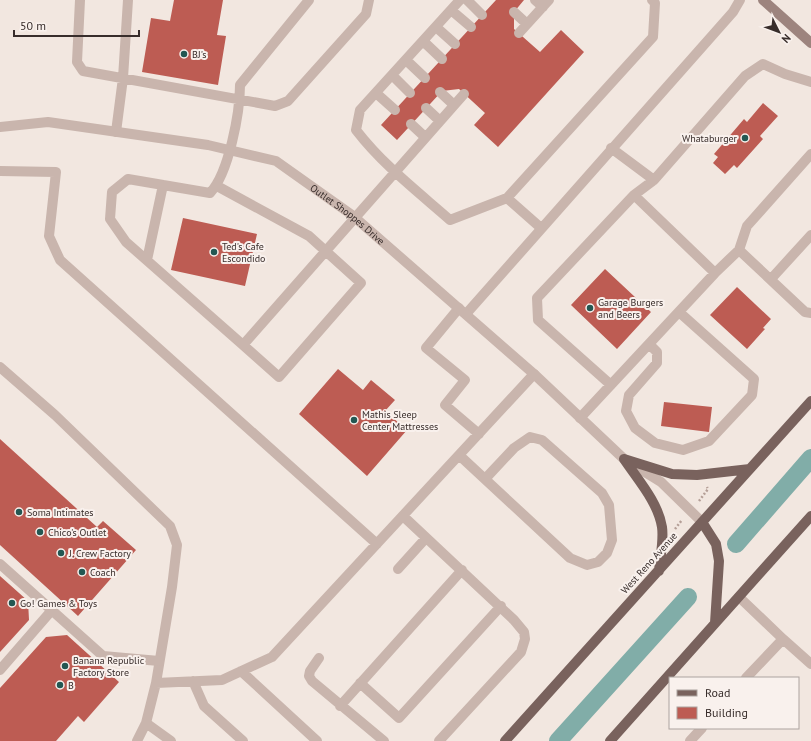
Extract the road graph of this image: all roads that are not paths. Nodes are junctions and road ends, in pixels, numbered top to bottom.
1 (80, 0) edge
2 (128, 0) edge
3 (309, 0) edge
4 (369, 0) edge
5 (460, 0) edge
6 (467, 0) edge
7 (652, 0) edge
8 (740, 0) edge
9 (763, 0) edge
10 (542, 2) edge
11 (451, 10) junction
12 (514, 12) dead end
13 (482, 14) dead end
14 (527, 24) junction
15 (436, 27) junction
16 (471, 28) dead end
17 (519, 33) dead end
18 (422, 41) junction
19 (811, 43) edge
20 (455, 44) dead end
21 (442, 59) dead end
22 (406, 60) junction
23 (392, 75) junction
24 (123, 78) junction
25 (425, 78) dead end
26 (811, 82) edge
27 (440, 92) dead end
28 (376, 93) junction
29 (410, 93) dead end
30 (464, 94) dead end
31 (240, 98) junction
32 (454, 105) junction
33 (426, 108) dead end
34 (395, 110) dead end
35 (440, 121) junction
36 (411, 124) dead end
37 (0, 127) edge
38 (116, 132) junction
39 (425, 137) junction
40 (611, 148) junction
41 (230, 150) junction
42 (811, 154) edge
43 (0, 171) edge
44 (394, 172) junction
45 (654, 180) junction
46 (163, 185) junction
47 (217, 186) junction
48 (634, 195) junction
49 (507, 198) junction
50 (354, 216) junction
51 (541, 228) junction
52 (811, 235) edge
53 (326, 250) junction
54 (739, 250) junction
55 (147, 260) junction
56 (715, 273) junction
57 (771, 279) junction
58 (462, 311) junction
59 (679, 312) junction
60 (811, 313) edge
61 (649, 344) junction
62 (243, 345) junction
63 (0, 367) edge
64 (534, 374) junction
65 (611, 385) junction
66 (811, 401) edge
67 (580, 418) junction
68 (479, 434) junction
69 (459, 455) junction
70 (624, 459) junction
71 (750, 469) junction
72 (485, 479) junction
73 (403, 516) junction
74 (811, 516) edge
75 (702, 522) junction
76 (426, 538) junction
77 (377, 544) junction
78 (0, 564) edge
79 (398, 569) dead end
80 (462, 570) junction
81 (659, 571) junction
82 (739, 597) junction
83 (501, 606) junction
84 (52, 610) junction
85 (715, 623) junction
86 (783, 639) junction
87 (319, 658) dead end
88 (159, 660) junction
89 (811, 664) edge
90 (0, 670) edge
91 (241, 671) junction
92 (747, 677) edge
93 (194, 681) junction
94 (156, 683) junction
95 (360, 683) junction
96 (340, 706) junction
97 (146, 723) junction
98 (701, 729) edge
99 (137, 741) edge
100 (171, 741) edge
101 (243, 741) edge
102 (317, 741) edge
103 (384, 741) edge
104 (439, 741) edge
105 (505, 741) edge
106 (610, 741) edge
107 (690, 741) edge

1 - 24 street
2 - 24 street
3 - 31 street
4 - 31 street
5 - 11 street
6 - 13 street
7 - 49 street
8 - 40 street
9 - 19 main road
10 - 14 street
11 - 15 street
11 - 16 street
12 - 14 street
14 - 17 street
15 - 18 street
15 - 20 street
18 - 21 street
18 - 22 street
22 - 23 street
22 - 25 street
23 - 28 street
23 - 29 street
24 - 31 street
24 - 38 street
26 - 45 street
27 - 32 street
28 - 34 street
28 - 44 street
30 - 32 street
31 - 41 street
32 - 35 street
33 - 35 street
35 - 39 street
36 - 39 street
37 - 38 street, Outlet Shoppes Drive
38 - 41 street, Outlet Shoppes Drive
39 - 44 street
40 - 45 street
40 - 51 street
41 - 47 street
41 - 50 street, Outlet Shoppes Drive
42 - 54 street
43 - 77 street
44 - 49 street
44 - 50 street
45 - 48 street
46 - 47 street
46 - 55 street
46 - 55 street
47 - 53 street
48 - 56 street
48 - 65 street
49 - 51 street
50 - 53 street
50 - 58 street, Outlet Shoppes Drive
51 - 58 street
52 - 57 street
53 - 62 street
53 - 62 street
54 - 56 street
54 - 57 street
55 - 62 street
56 - 59 street
57 - 60 street
58 - 64 street, Outlet Shoppes Drive
58 - 68 street
59 - 61 street
59 - 61 street
61 - 65 street
63 - 88 street
64 - 67 street, Outlet Shoppes Drive
64 - 68 street
65 - 67 street
66 - 71 main road, West Reno Avenue
67 - 70 street, Outlet Shoppes Drive
68 - 69 street
69 - 72 street
69 - 73 street
70 - 71 main road
70 - 75 street, Outlet Shoppes Drive
70 - 81 main road
71 - 75 main road, West Reno Avenue
72 - 72 street
73 - 76 street
73 - 77 street
74 - 82 main road
75 - 81 main road, West Reno Avenue
75 - 85 main road
76 - 79 street
76 - 80 street
77 - 91 street
78 - 84 street
80 - 83 street
80 - 95 street
81 - 105 main road, West Reno Avenue
82 - 85 main road
82 - 86 street
83 - 95 street
83 - 104 street
84 - 88 street
84 - 90 street
85 - 106 main road
86 - 89 street
86 - 92 street
87 - 96 street
88 - 94 street
91 - 93 street
91 - 102 street
93 - 94 street
93 - 101 street
94 - 97 street
95 - 96 street
96 - 103 street
97 - 99 street
97 - 100 street
98 - 107 street

